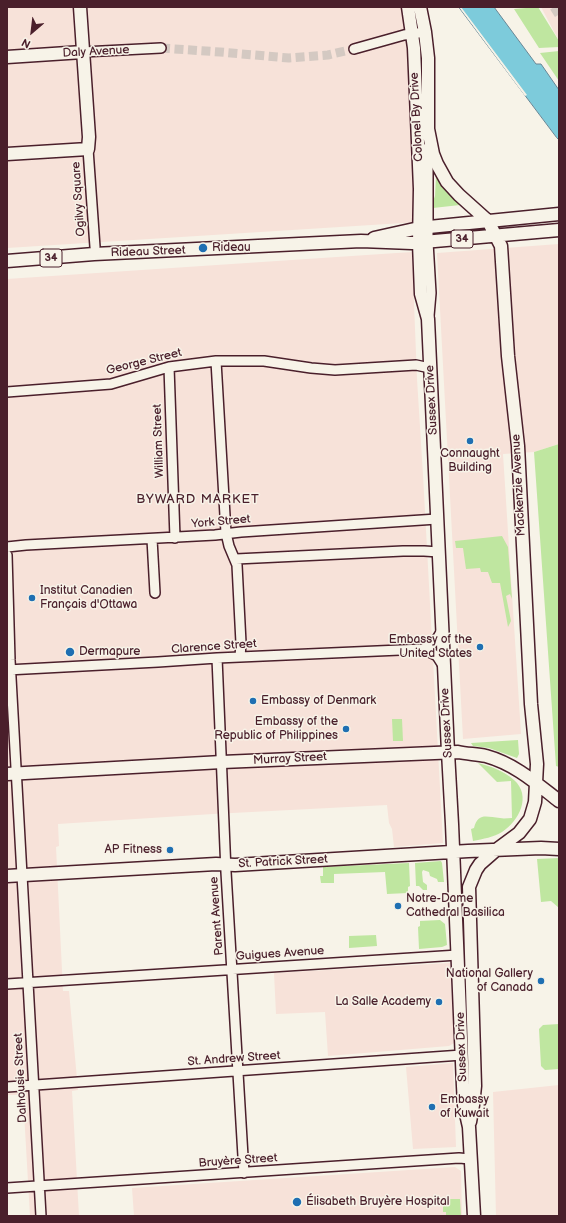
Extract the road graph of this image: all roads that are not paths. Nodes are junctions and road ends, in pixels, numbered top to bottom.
1 (80, 7) edge
2 (408, 7) edge
3 (420, 7) edge
4 (425, 32) junction
5 (412, 34) junction
6 (161, 48) tunnel mouth
7 (354, 49) tunnel mouth
8 (83, 52) junction
9 (7, 57) edge
10 (428, 129) junction
11 (88, 149) junction
12 (7, 154) edge
13 (559, 214) edge
14 (488, 221) junction
15 (424, 227) junction
16 (559, 230) edge
17 (496, 236) junction
18 (361, 241) junction
19 (424, 242) junction
20 (95, 247) dead end
21 (7, 261) edge
22 (216, 361) junction
23 (169, 367) junction
24 (430, 368) junction
25 (7, 392) edge
26 (437, 519) junction
27 (226, 533) junction
28 (175, 538) junction
29 (152, 539) junction
30 (7, 547) edge
31 (439, 552) junction
32 (7, 554) edge
33 (236, 559) junction
34 (155, 593) dead end
35 (442, 630) junction
36 (423, 649) junction
37 (240, 657) junction
38 (217, 658) junction
39 (444, 668) junction
40 (9, 670) edge
41 (448, 752) junction
42 (222, 762) junction
43 (11, 774) edge
44 (536, 782) junction
45 (559, 802) edge
46 (559, 849) edge
47 (496, 850) junction
48 (453, 852) junction
49 (226, 865) junction
50 (23, 875) junction
51 (7, 876) edge
52 (458, 955) junction
53 (233, 970) junction
54 (28, 983) junction
55 (7, 984) edge
56 (462, 1054) junction
57 (238, 1070) junction
58 (33, 1085) junction
59 (7, 1087) edge
60 (469, 1127) junction
61 (470, 1159) junction
62 (244, 1173) junction
63 (39, 1186) junction
64 (7, 1188) edge
65 (41, 1216) edge
66 (474, 1216) edge

1 - 8 main road
2 - 5 main road, Colonel By Drive
3 - 4 main road, Colonel By Drive
4 - 5 street
4 - 10 main road, Colonel By Drive
5 - 7 street
5 - 15 main road, Colonel By Drive
6 - 8 street, Daly Avenue
8 - 9 main road, Daly Avenue
8 - 11 main road
10 - 14 main road, Mackenzie Avenue
10 - 15 street, Colonel By Drive
11 - 12 main road
11 - 20 street, Ogilvy Square
13 - 14 main road, Rideau Street / 34
14 - 15 main road, Rideau Street / 34
14 - 17 main road, Mackenzie Avenue
15 - 18 main road, Rideau Street / 34
15 - 19 main road, Sussex Drive
16 - 17 main road, Rideau Street / 34
17 - 19 main road, Rideau Street / 34
17 - 44 main road, Mackenzie Avenue
18 - 19 main road, Rideau Street / 34
18 - 21 main road, Rideau Street / 34
19 - 24 main road, Sussex Drive
22 - 23 street, George Street
22 - 24 street, George Street
22 - 27 street
23 - 25 street, George Street
23 - 28 street, William Street
24 - 26 main road, Sussex Drive
26 - 27 street, York Street
26 - 31 main road, Sussex Drive
27 - 28 street, York Street
27 - 33 street
28 - 29 street, York Street
29 - 30 street, York Street
29 - 34 street
31 - 33 street
31 - 35 main road, Sussex Drive
32 - 40 street, Dalhousie Street
33 - 37 street
35 - 36 street
35 - 39 main road, Sussex Drive
36 - 37 street, Clarence Street
36 - 39 street
37 - 38 street, Clarence Street
38 - 40 street, Clarence Street
38 - 42 street, Parent Avenue
39 - 41 main road, Sussex Drive
40 - 43 street, Dalhousie Street
41 - 42 main road, Murray Street
41 - 44 main road, Murray Street
41 - 48 main road, Sussex Drive
42 - 43 main road, Murray Street
42 - 49 street, Parent Avenue
43 - 50 street, Dalhousie Street
44 - 45 main road, Murray Street
44 - 47 main road, Mackenzie Avenue
46 - 47 main road, St. Patrick Street
47 - 48 main road, St. Patrick Street
47 - 60 main road, Sussex Drive
48 - 49 main road, St. Patrick Street
48 - 52 main road, Sussex Drive
49 - 50 main road, St. Patrick Street
49 - 53 street, Parent Avenue
50 - 51 main road, St. Patrick Street
50 - 54 street, Dalhousie Street
52 - 53 street, Guigues Avenue
52 - 56 main road, Sussex Drive
53 - 54 street, Guigues Avenue
53 - 57 street, Parent Avenue
54 - 55 street, Guigues Avenue
54 - 58 street, Dalhousie Street
56 - 57 street, St. Andrew Street
56 - 60 main road, Sussex Drive
57 - 58 street, St. Andrew Street
57 - 62 street, Parent Avenue
58 - 59 street, St. Andrew Street
58 - 63 street, Dalhousie Street
60 - 61 main road, Sussex Drive
61 - 62 street, Bruyère Street
61 - 66 main road, Sussex Drive
62 - 63 street, Bruyère Street
63 - 64 street, Bruyère Street
63 - 65 street, Dalhousie Street

